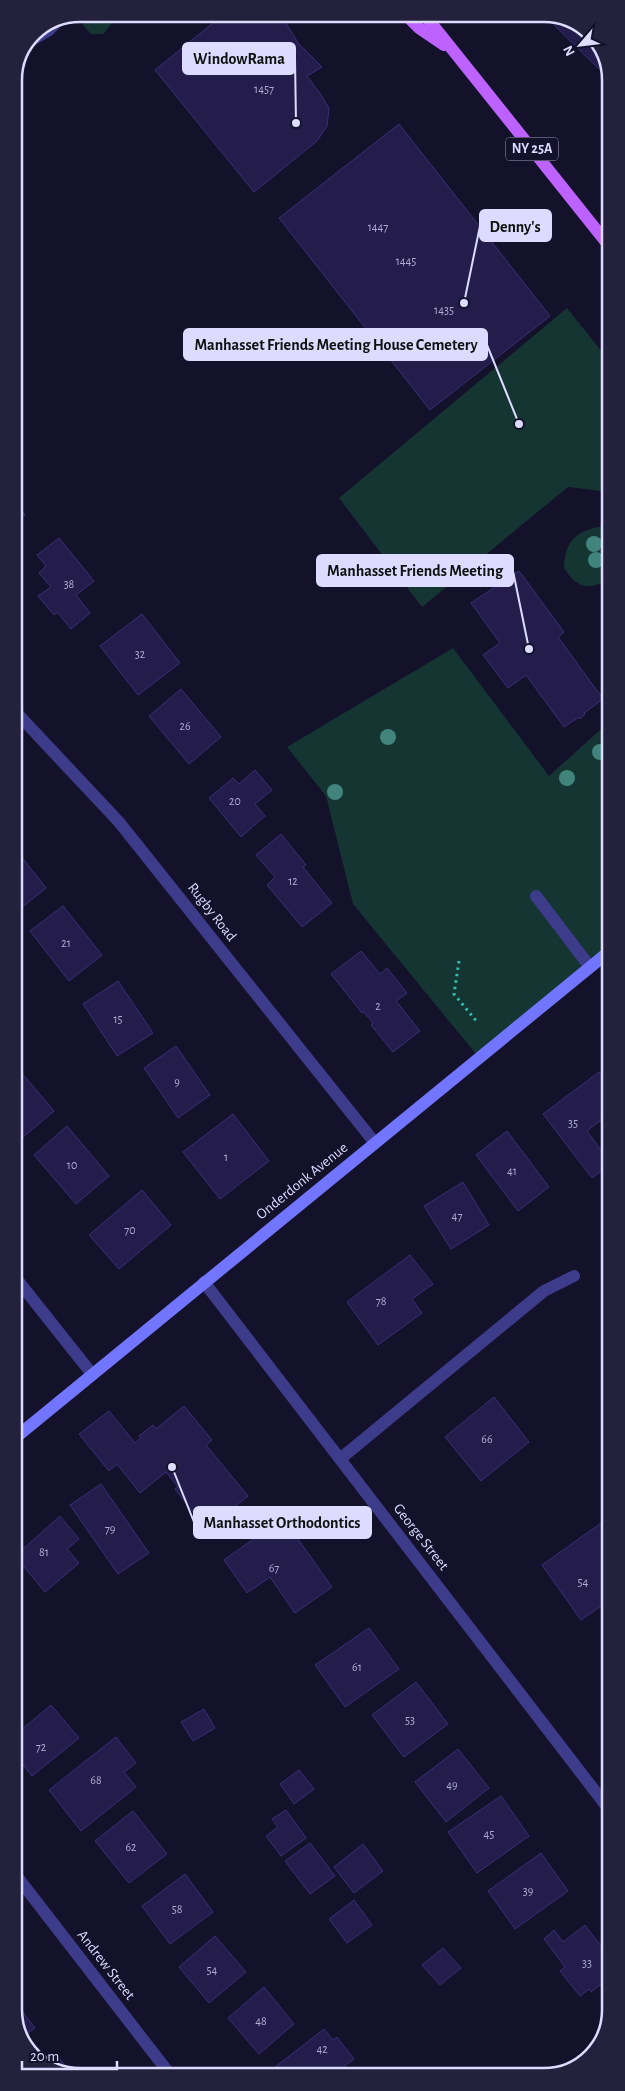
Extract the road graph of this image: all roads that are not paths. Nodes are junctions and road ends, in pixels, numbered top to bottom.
1 (414, 23) edge
2 (431, 23) edge
3 (454, 51) junction
4 (602, 237) edge
5 (23, 720) edge
6 (536, 896) dead end
7 (602, 956) edge
8 (590, 966) junction
9 (375, 1143) junction
10 (574, 1276) dead end
11 (204, 1282) junction
12 (23, 1287) edge
13 (92, 1374) junction
14 (23, 1431) edge
15 (340, 1459) junction
16 (602, 1800) edge
17 (23, 1884) edge
18 (165, 2068) edge

1 - 3 main road, NY 25A
2 - 3 main road, NY 25A
3 - 4 main road, NY 25A
5 - 9 street, Rugby Road
6 - 8 street
7 - 8 street, Onderdonk Avenue
8 - 9 street, Onderdonk Avenue
9 - 11 street, Onderdonk Avenue
10 - 15 street
11 - 13 street, Onderdonk Avenue
11 - 15 street, George Street
12 - 13 street
13 - 14 street, Onderdonk Avenue
15 - 16 street, George Street
17 - 18 street, Andrew Street

